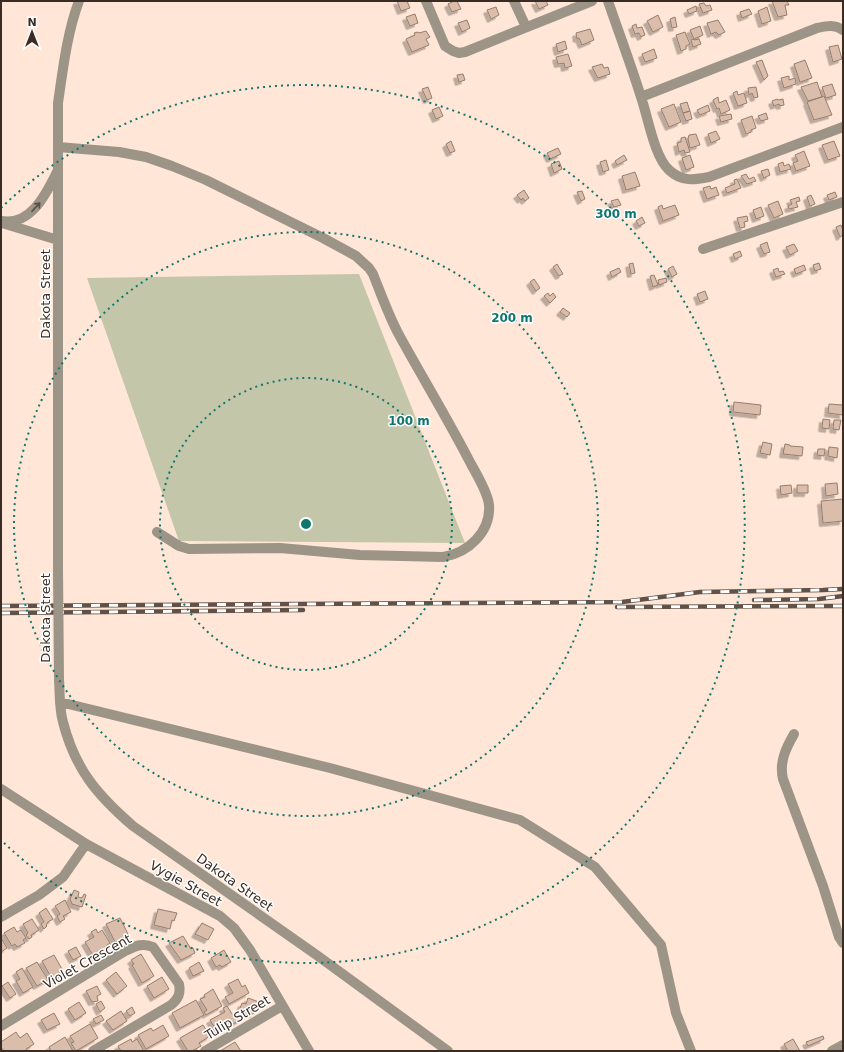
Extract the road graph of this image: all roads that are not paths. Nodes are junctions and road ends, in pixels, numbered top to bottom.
1 (79, 1) edge
2 (426, 1) edge
3 (514, 1) edge
4 (592, 1) edge
5 (608, 1) edge
6 (526, 27) junction
7 (843, 30) edge
8 (641, 97) junction
9 (843, 127) edge
10 (58, 147) junction
11 (58, 170) junction
12 (843, 202) edge
13 (1, 222) edge
14 (58, 240) junction
15 (703, 248) dead end
16 (157, 532) dead end
17 (60, 702) junction
18 (794, 734) dead end
19 (1, 788) edge
20 (86, 844) junction
21 (1, 917) edge
22 (843, 943) edge
23 (282, 1006) junction
24 (1, 1026) edge
25 (843, 1045) edge
26 (93, 1051) edge
27 (205, 1051) edge
28 (309, 1051) edge
29 (448, 1051) edge
30 (691, 1051) edge
31 (832, 1051) edge

1 - 10 street, Dakota Street
2 - 6 street
3 - 6 street
4 - 6 street
5 - 8 street
7 - 8 street
8 - 9 street
10 - 11 street, Dakota Street
10 - 16 street
13 -> 11 street
11 - 14 street, Dakota Street
12 - 15 street
13 - 14 street
14 - 17 street, Dakota Street, bridge
17 - 29 street, Dakota Street
17 - 30 street
18 - 22 street
19 - 20 street, Vygie Street
20 - 21 street
20 - 23 street, Vygie Street
23 - 27 street, Tulip Street
23 - 28 street, Vygie Street
24 - 26 street, Violet Crescent
25 - 31 street

